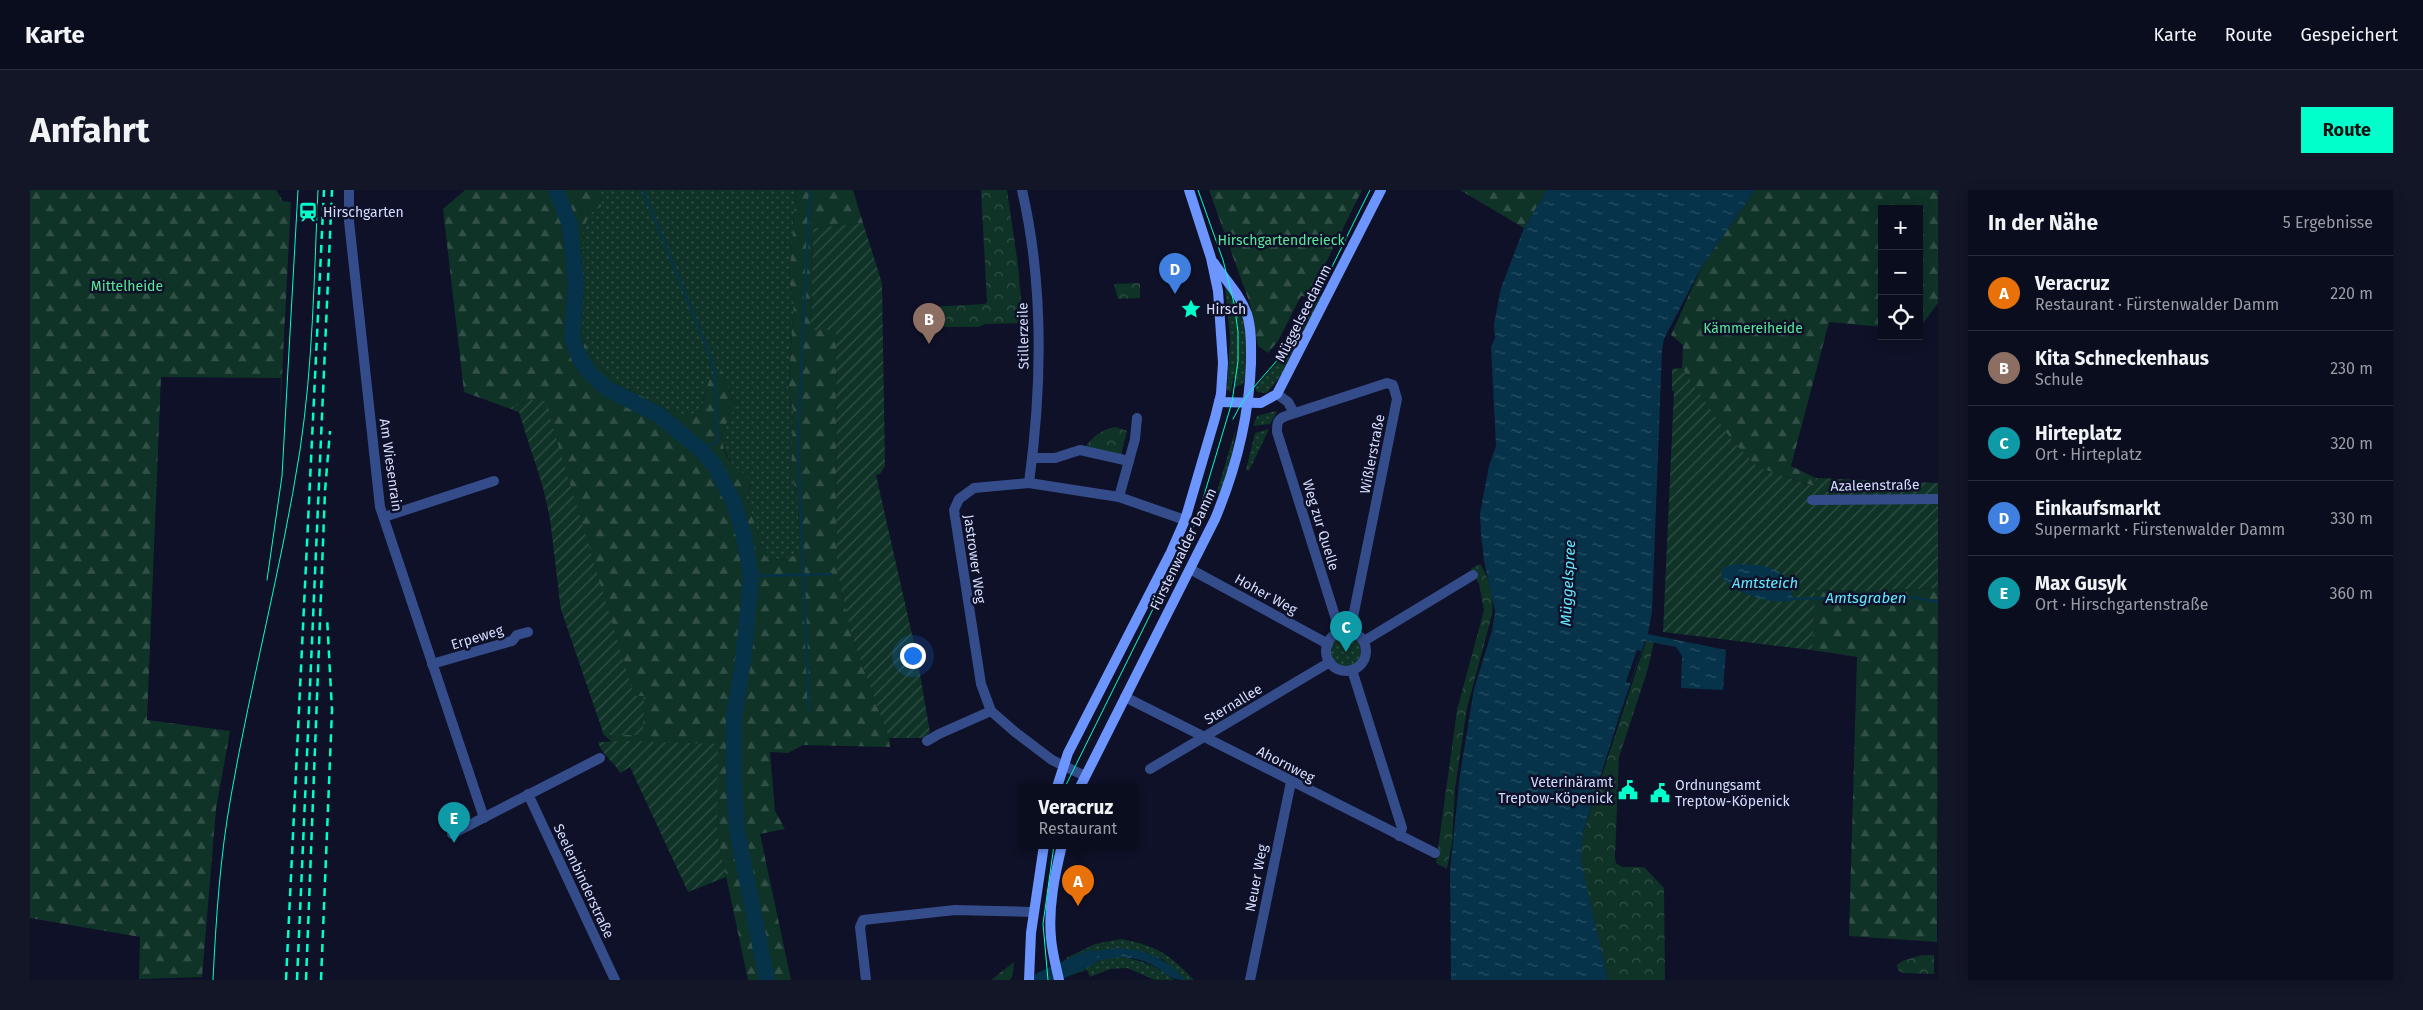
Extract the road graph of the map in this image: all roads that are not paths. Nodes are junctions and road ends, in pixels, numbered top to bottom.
1 (349, 190) edge
2 (1022, 190) edge
3 (1189, 190) edge
4 (1381, 190) edge
5 (1211, 258) junction
6 (1277, 394) junction
7 (1220, 402) junction
8 (1249, 403) junction
9 (1294, 413) junction
10 (1137, 418) dead end
11 (1277, 424) joint
12 (1032, 458) junction
13 (1129, 461) junction
14 (494, 481) dead end
15 (1029, 483) junction
16 (1119, 497) junction
17 (1938, 499) edge
18 (1812, 500) dead end
19 (384, 517) junction
20 (1185, 520) junction
21 (1190, 569) junction
22 (1473, 575) dead end
23 (528, 632) dead end
24 (1345, 632) junction
25 (1364, 642) junction
26 (1328, 644) junction
27 (1330, 662) junction
28 (432, 664) junction
29 (1352, 670) junction
30 (1125, 697) junction
31 (991, 710) junction
32 (1203, 737) junction
33 (927, 741) dead end
34 (600, 758) dead end
35 (1063, 765) junction
36 (1150, 769) dead end
37 (1085, 776) junction
38 (1291, 782) junction
39 (1058, 784) edge
40 (1081, 784) edge
41 (528, 794) junction
42 (484, 818) junction
43 (452, 834) dead end
44 (1399, 836) junction
45 (1043, 849) edge
46 (1061, 849) edge
47 (1435, 853) dead end
48 (1033, 912) junction
49 (1029, 978) edge
50 (615, 980) edge
51 (866, 980) edge
52 (1059, 980) edge
53 (1250, 980) edge

1 - 19 street, Am Wiesenrain
2 - 12 street, Stillerzeile
3 - 5 main road, Fürstenwalder Damm
4 - 6 main road, Müggelseedamm
5 - 7 main road, Fürstenwalder Damm
5 - 8 main road, Fürstenwalder Damm
6 - 8 main road
6 - 9 street
7 - 8 main road
7 - 20 main road, Fürstenwalder Damm
8 - 21 main road, Fürstenwalder Damm
9 - 11 street, Wißlerstraße
9 - 24 street, Wißlerstraße
10 - 13 street
11 - 24 street, Weg zur Quelle
12 - 13 street
12 - 15 street, Stillerzeile
13 - 16 street
14 - 19 street
15 - 16 street, Jastrower Weg
15 - 31 street, Jastrower Weg
16 - 20 street, Jastrower Weg
17 - 18 street, Azaleenstraße
19 - 28 street, Am Wiesenrain
20 - 35 main road, Fürstenwalder Damm
21 - 26 street, Hoher Weg
21 - 30 main road, Fürstenwalder Damm
22 - 25 street
23 - 28 street, Erpeweg
24 - 25 street
24 - 26 street
25 - 29 street
26 - 27 street
27 - 29 street
27 - 32 street, Sternallee
28 - 42 street, Am Wiesenrain
29 - 44 street
30 - 32 street, Ahornweg
30 - 37 main road, Fürstenwalder Damm
31 - 33 street
31 - 35 street, Jastrower Weg
32 - 36 street, Sternallee
32 - 38 street, Ahornweg
34 - 41 street
35 - 37 street, Jastrower Weg
35 - 39 main road, Fürstenwalder Damm
37 - 40 main road, Fürstenwalder Damm
38 - 44 street, Ahornweg
38 - 53 street, Neuer Weg
41 - 42 street
41 - 50 street, Seelenbinderstraße
42 - 43 street
44 - 47 street, Ahornweg
45 - 48 main road
46 - 52 main road
48 - 49 main road
48 - 51 street

